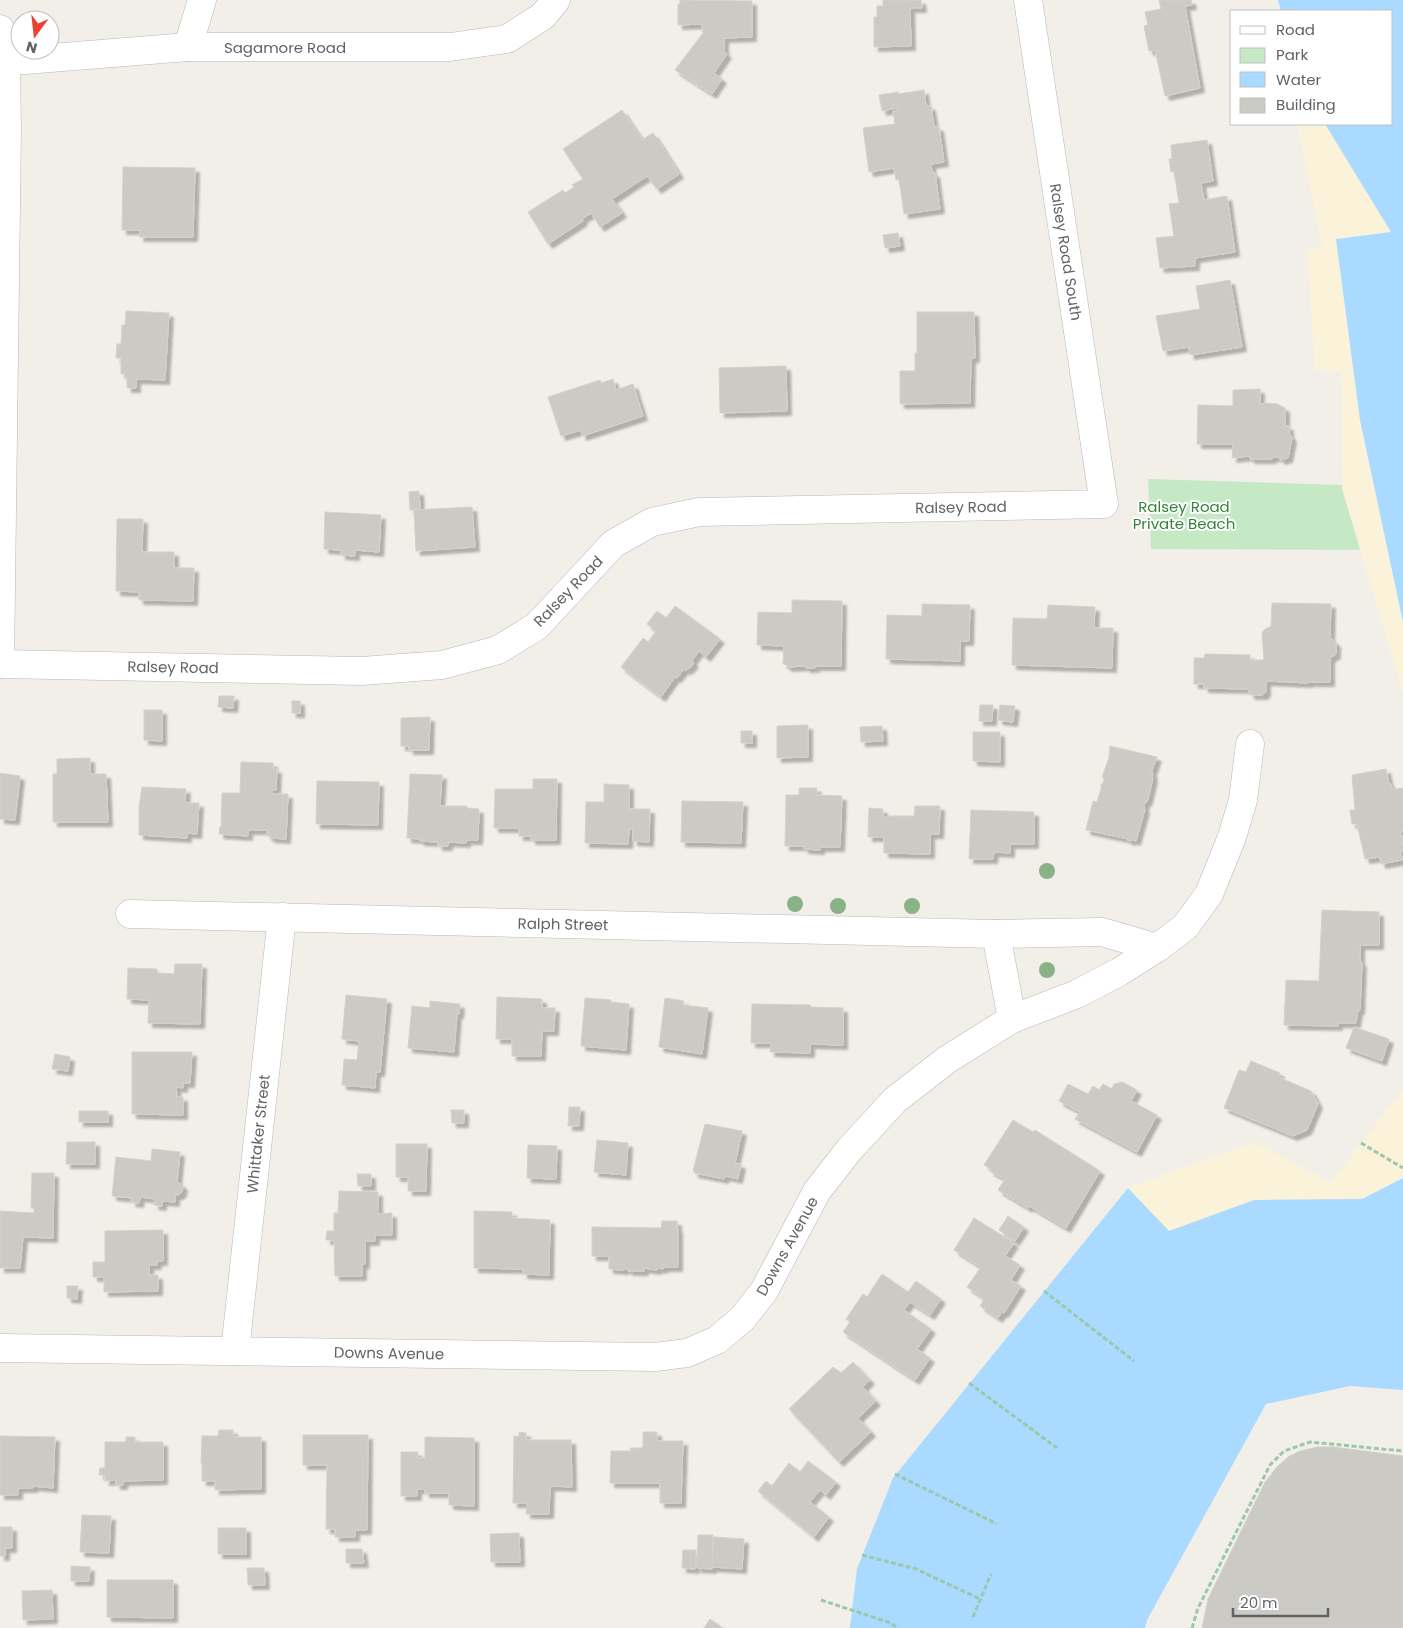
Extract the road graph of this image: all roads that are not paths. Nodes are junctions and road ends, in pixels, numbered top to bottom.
1 (202, 0) edge
2 (556, 0) edge
3 (1028, 0) edge
4 (0, 29) edge
5 (188, 47) junction
6 (3, 62) edge
7 (1104, 504) joint
8 (0, 664) edge
9 (1250, 744) dead end
10 (130, 914) dead end
11 (282, 917) junction
12 (996, 934) junction
13 (1157, 948) junction
14 (1012, 1020) junction
15 (0, 1348) edge
16 (235, 1351) junction

1 - 5 street
2 - 5 street, Sagamore Road
3 - 7 street, Ralsey Road South
4 - 6 street
5 - 6 street, Sagamore Road
6 - 8 street
7 - 8 street, Ralsey Road
9 - 13 street, Downs Avenue
10 - 11 street, Ralph Street
11 - 12 street, Ralph Street
11 - 16 street, Whittaker Street
12 - 13 street, Ralph Street
12 - 14 street
13 - 14 street, Downs Avenue
14 - 16 street, Downs Avenue
15 - 16 street, Downs Avenue

